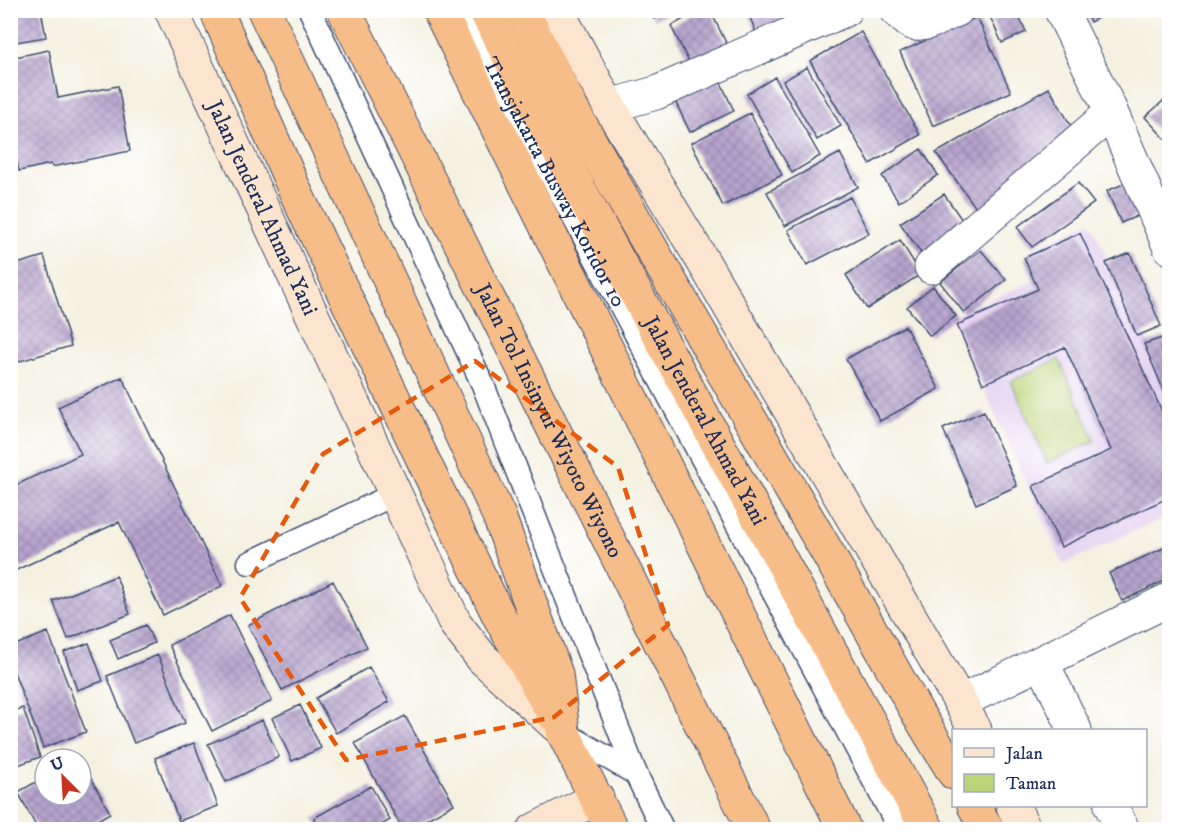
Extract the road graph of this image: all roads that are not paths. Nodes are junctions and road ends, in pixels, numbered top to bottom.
1 (171, 10) edge
2 (216, 10) edge
3 (264, 10) edge
4 (310, 10) edge
5 (344, 10) edge
6 (439, 10) edge
7 (463, 10) edge
8 (485, 10) edge
9 (522, 10) edge
10 (557, 10) edge
11 (845, 10) edge
12 (896, 10) edge
13 (957, 10) edge
14 (1061, 10) edge
15 (609, 106) junction
16 (1111, 113) junction
17 (1170, 248) edge
18 (931, 267) dead end
19 (395, 494) junction
20 (249, 563) dead end
21 (1170, 599) edge
22 (1042, 662) junction
23 (960, 702) junction
24 (974, 729) edge
25 (1075, 729) edge
26 (563, 732) junction
27 (952, 770) edge
28 (636, 774) junction
29 (597, 798) junction
30 (975, 807) edge
31 (1014, 807) edge
32 (1112, 807) edge
33 (534, 830) edge
34 (612, 830) edge
35 (663, 830) edge
36 (754, 830) edge
37 (845, 830) edge
38 (900, 830) edge
39 (928, 830) edge
40 (988, 830) edge
41 (1025, 830) edge
42 (1123, 830) edge

1 - 19 main road, Jalan Jenderal Ahmad Yani
2 - 26 highway
3 - 26 highway, Jalan Jenderal Ahmad Yani
4 - 28 lane
5 - 36 highway, Jalan Tol Insinyur Wiyoto Wiyono
6 - 37 highway
7 - 38 lane, Transjakarta Busway Koridor 10
8 - 39 highway, Jalan Jenderal Ahmad Yani
9 - 27 highway
10 - 15 main road
11 - 15 street
12 - 13 street
14 - 16 street
15 - 23 main road
16 - 17 street
16 - 18 street
19 - 20 lane
19 - 26 main road, Jalan Jenderal Ahmad Yani
21 - 22 street
22 - 23 street
22 - 25 street
23 - 24 main road
26 - 28 lane
26 - 29 highway, Jalan Jenderal Ahmad Yani
28 - 35 lane
29 - 33 main road
29 - 34 highway, Jalan Jenderal Ahmad Yani
30 - 40 highway
31 - 41 main road
32 - 42 street

